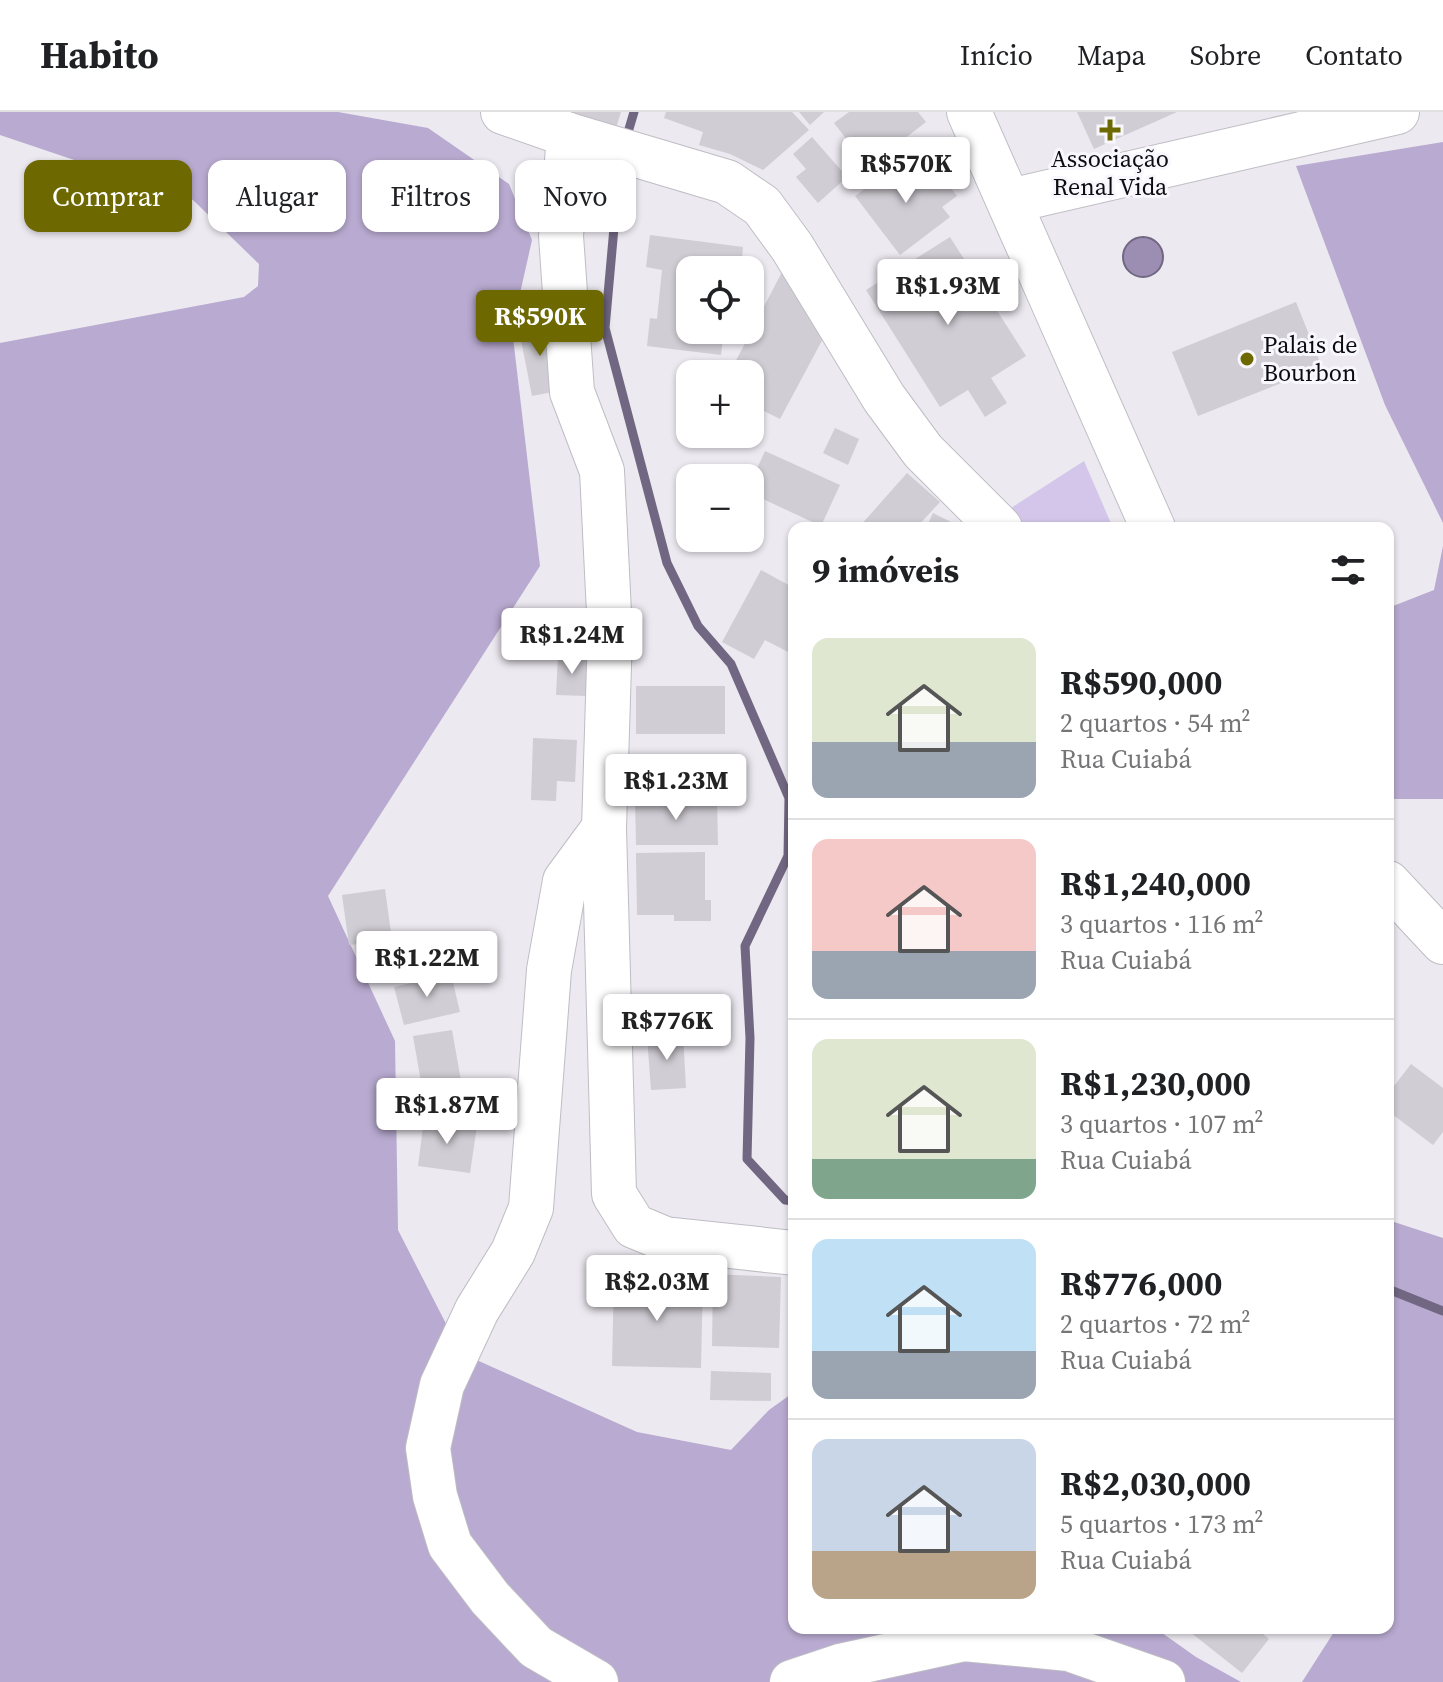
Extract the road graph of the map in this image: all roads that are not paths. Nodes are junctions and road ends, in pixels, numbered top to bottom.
1 (503, 112) edge
2 (969, 112) edge
3 (1397, 112) edge
4 (602, 145) junction
5 (1010, 201) junction
6 (994, 522) edge
7 (1150, 522) edge
8 (604, 828) junction
9 (1394, 889) edge
10 (1443, 942) edge
11 (788, 1252) edge
12 (1150, 1679) edge
13 (596, 1682) edge
14 (792, 1682) edge

1 - 4 street
2 - 5 street
3 - 5 street
4 - 6 street
4 - 8 street
5 - 7 street
8 - 11 street
8 - 13 street
9 - 10 street
12 - 14 street

